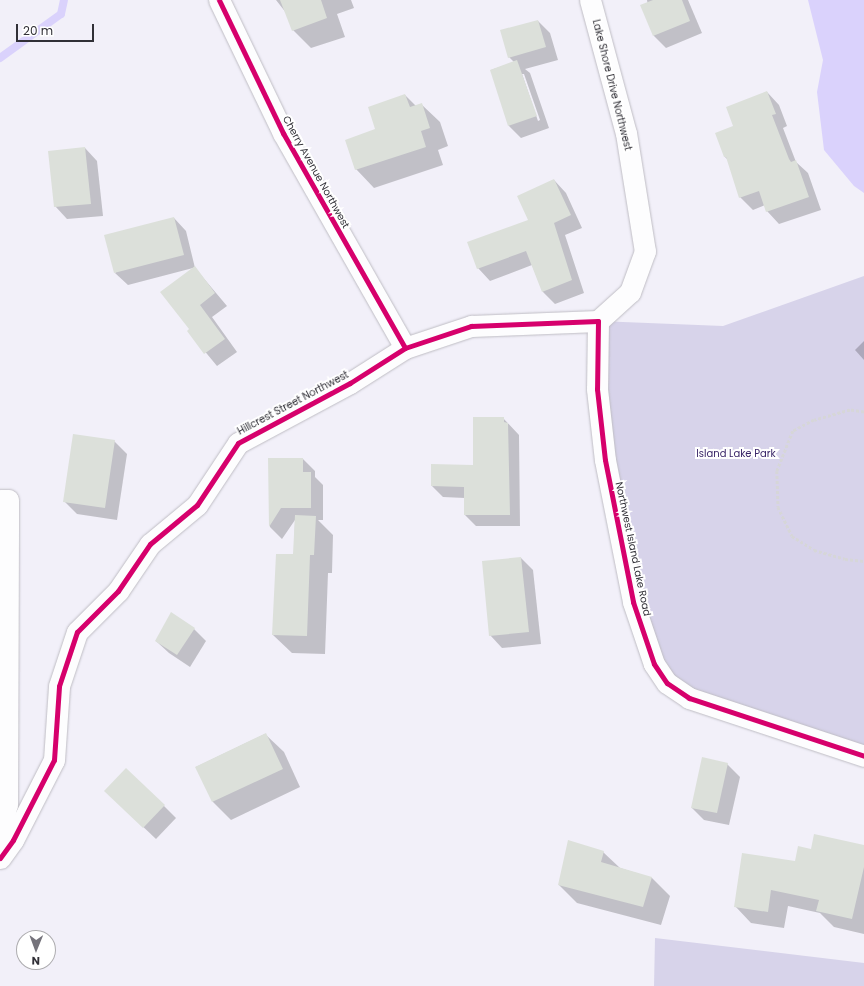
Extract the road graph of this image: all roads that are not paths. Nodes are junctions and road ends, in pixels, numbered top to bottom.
1 (219, 0) edge
2 (590, 0) edge
3 (598, 322) junction
4 (405, 348) junction
5 (4, 500) edge
6 (864, 756) edge
7 (0, 831) edge
8 (0, 858) edge

1 - 4 street, Cherry Avenue Northwest
2 - 3 street, Lake Shore Drive Northwest
3 - 4 street, Hillcrest Street Northwest
3 - 6 street, Northwest Island Lake Road
4 - 8 street, Hillcrest Street Northwest
5 - 7 street

